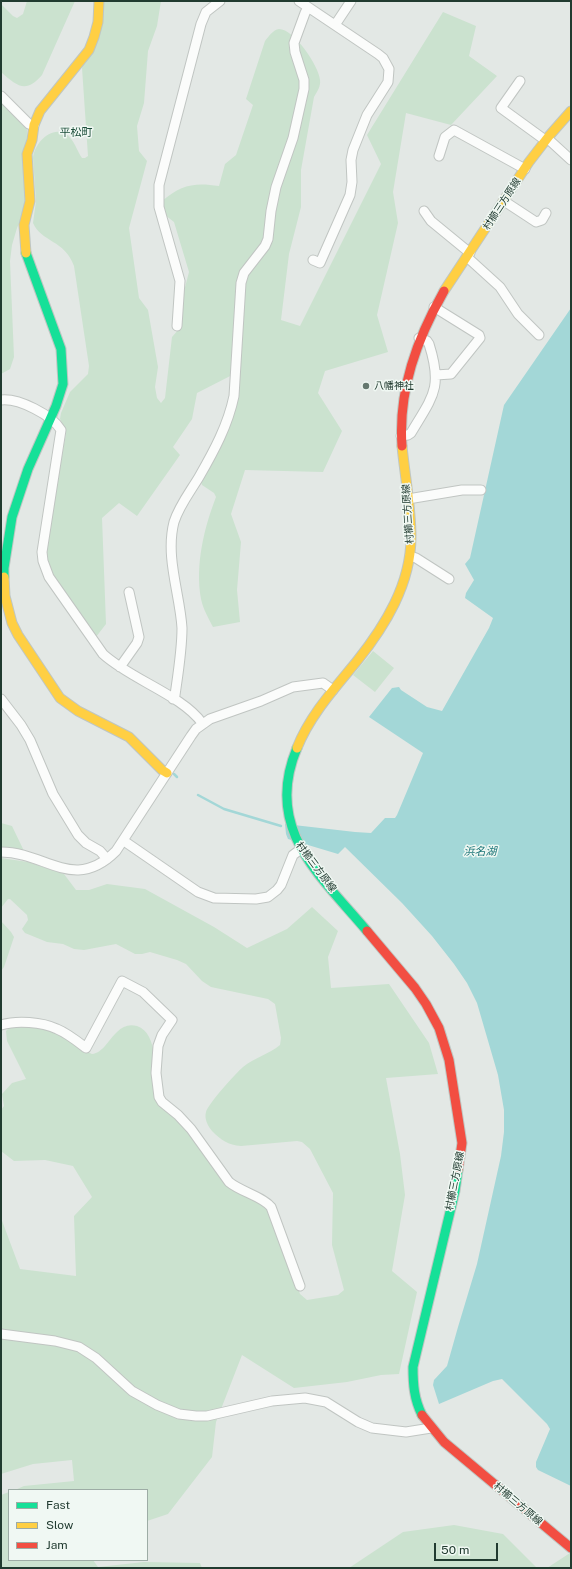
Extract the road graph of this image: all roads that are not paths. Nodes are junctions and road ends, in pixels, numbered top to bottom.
1 (99, 1) edge
2 (220, 1) edge
3 (299, 1) edge
4 (351, 1) edge
5 (308, 7) junction
6 (335, 25) junction
7 (520, 81) dead end
8 (1, 96) edge
9 (571, 111) edge
10 (34, 125) junction
11 (546, 139) junction
12 (439, 156) dead end
13 (571, 160) edge
14 (525, 169) junction
15 (504, 200) junction
16 (424, 211) dead end
17 (546, 213) dead end
18 (468, 255) junction
19 (313, 260) dead end
20 (434, 307) junction
21 (177, 326) dead end
22 (539, 335) dead end
23 (419, 338) junction
24 (436, 375) junction
25 (1, 400) edge
26 (51, 418) junction
27 (401, 436) junction
28 (481, 490) dead end
29 (408, 499) junction
30 (410, 556) junction
31 (450, 579) dead end
32 (129, 592) dead end
33 (120, 667) junction
34 (333, 690) junction
35 (1, 699) edge
36 (173, 699) junction
37 (202, 723) junction
38 (167, 773) junction
39 (124, 840) junction
40 (301, 849) junction
41 (1, 852) edge
42 (107, 859) junction
43 (1, 1025) edge
44 (300, 1286) dead end
45 (1, 1334) edge
46 (431, 1428) junction
47 (571, 1548) edge

1 - 10 main road
2 - 21 street
3 - 5 street
4 - 6 street
5 - 6 street
5 - 36 street
6 - 19 street
7 - 11 street
8 - 10 street
9 - 11 main road, 村櫛三方原線
10 - 26 main road
11 - 13 street
11 - 14 main road, 村櫛三方原線
12 - 14 street
14 - 15 main road, 村櫛三方原線
15 - 17 street
15 - 18 main road, 村櫛三方原線
16 - 18 street
18 - 20 main road, 村櫛三方原線
18 - 22 street
20 - 23 main road, 村櫛三方原線
20 - 24 street
23 - 24 street
23 - 27 main road, 村櫛三方原線
24 - 27 street
25 - 26 street
26 - 33 street
26 - 38 main road
27 - 29 main road, 村櫛三方原線
28 - 29 street
29 - 30 main road, 村櫛三方原線
30 - 31 street
30 - 34 main road, 村櫛三方原線
32 - 33 street
33 - 36 street
34 - 37 street
34 - 40 main road, 村櫛三方原線
35 - 42 street
36 - 37 street
37 - 38 street
38 - 39 street
39 - 40 street
39 - 42 street
40 - 46 main road, 村櫛三方原線
41 - 42 street
43 - 44 street
45 - 46 street
46 - 47 main road, 村櫛三方原線

